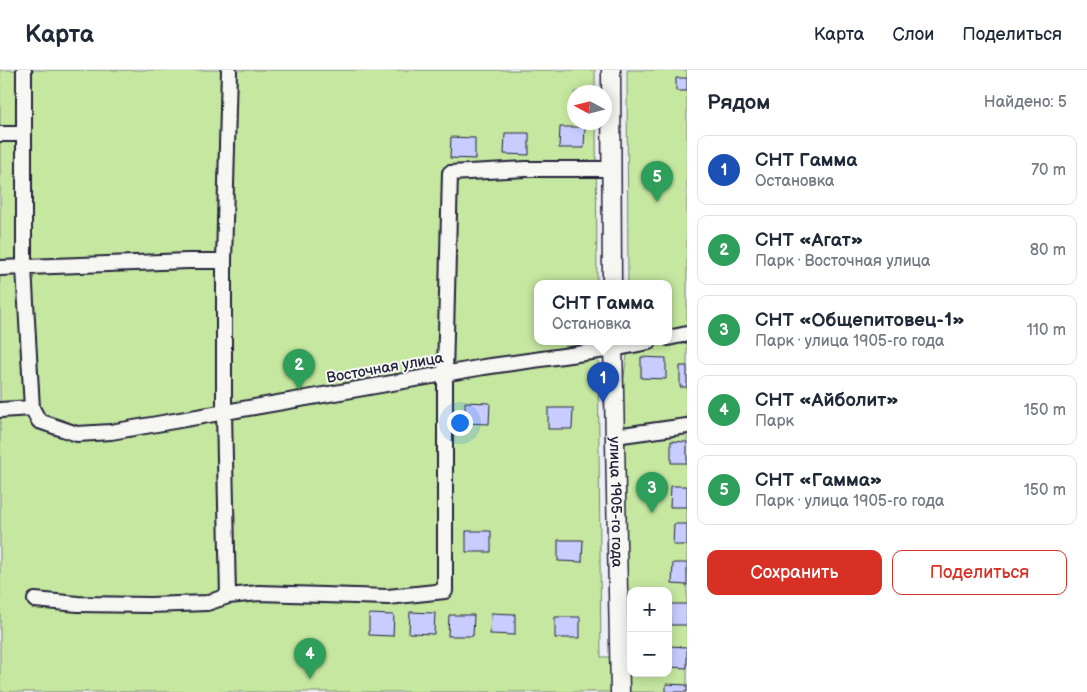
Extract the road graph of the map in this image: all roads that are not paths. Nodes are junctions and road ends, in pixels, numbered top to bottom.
1 (24, 70) edge
2 (229, 70) edge
3 (610, 70) edge
4 (0, 134) edge
5 (24, 134) junction
6 (611, 169) junction
7 (224, 261) junction
8 (0, 268) edge
9 (24, 268) junction
10 (612, 280) edge
11 (687, 334) edge
12 (672, 337) edge
13 (613, 345) edge
14 (445, 374) junction
15 (32, 408) junction
16 (0, 410) edge
17 (224, 413) junction
18 (687, 426) edge
19 (615, 436) junction
20 (228, 596) junction
21 (35, 600) dead end
22 (620, 692) edge

1 - 5 street
2 - 7 street
3 - 6 street
4 - 5 street
5 - 9 street
6 - 10 street
6 - 14 street
7 - 9 street
7 - 17 street
8 - 9 street
9 - 15 street
11 - 12 street
13 - 14 street, Восточная улица
13 - 19 street, улица 1905-го года
14 - 17 street, Восточная улица
14 - 20 street
15 - 16 street
15 - 17 street, Восточная улица
17 - 20 street
18 - 19 street
19 - 22 street, улица 1905-го года
20 - 21 street

